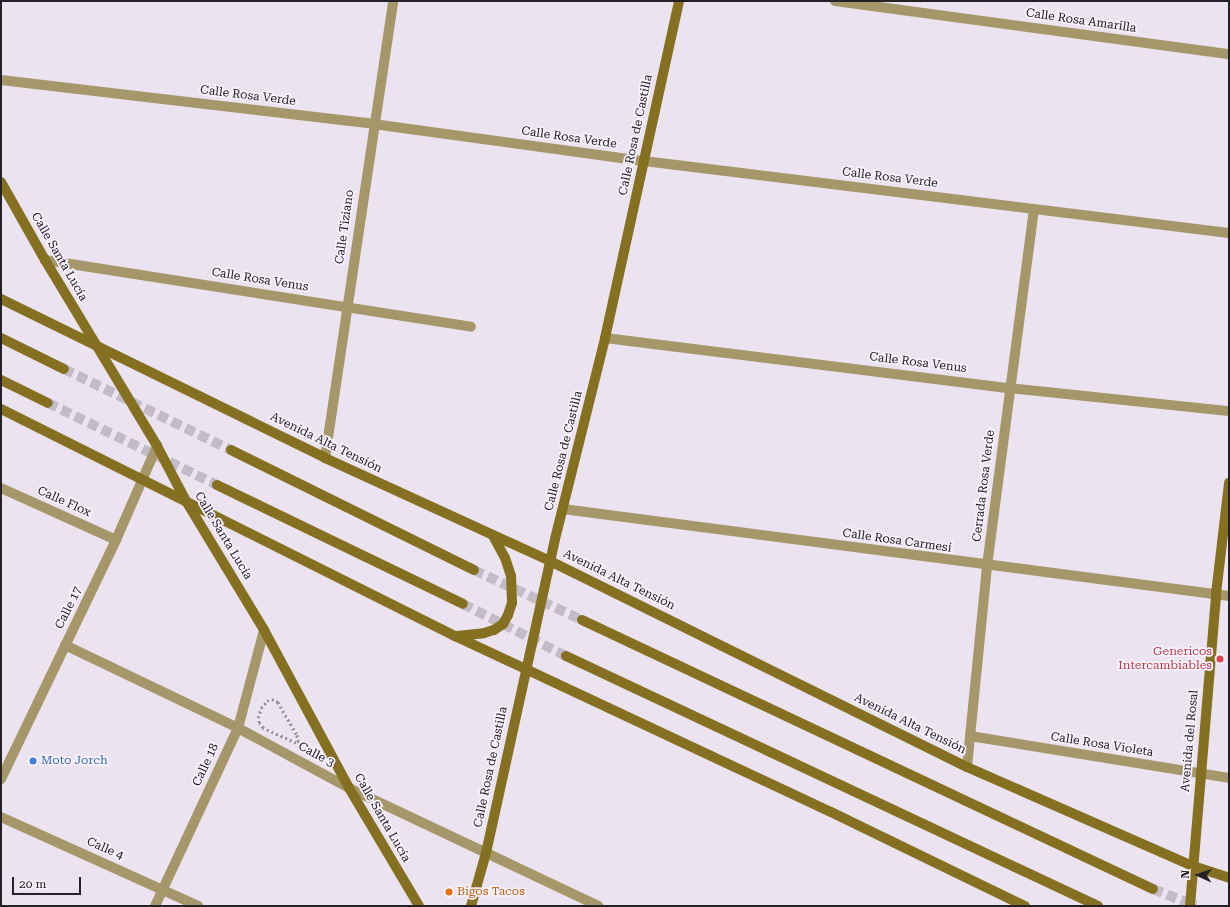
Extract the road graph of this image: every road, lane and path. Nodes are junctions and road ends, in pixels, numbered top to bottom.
1 (393, 1) edge
2 (679, 1) edge
3 (835, 1) edge
4 (1229, 54) edge
5 (1, 80) edge
6 (373, 124) junction
7 (644, 161) junction
8 (1, 182) edge
9 (1034, 209) junction
10 (1229, 233) edge
11 (45, 260) junction
12 (1, 299) edge
13 (346, 306) junction
14 (471, 327) dead end
15 (1, 338) edge
16 (605, 338) junction
17 (96, 345) junction
18 (64, 369) tunnel mouth
19 (1, 380) edge
20 (1009, 388) junction
21 (48, 404) tunnel mouth
22 (1, 409) edge
23 (1229, 411) edge
24 (157, 446) junction
25 (231, 450) tunnel mouth
26 (324, 458) junction
27 (142, 480) junction
28 (1229, 483) edge
29 (217, 485) tunnel mouth
30 (1, 488) edge
31 (186, 501) junction
32 (563, 509) junction
33 (493, 536) junction
34 (116, 540) junction
35 (550, 561) junction
36 (987, 566) junction
37 (474, 570) tunnel mouth
38 (1216, 594) junction
39 (1229, 596) edge
40 (463, 604) tunnel mouth
41 (582, 620) tunnel mouth
42 (264, 630) junction
43 (455, 636) junction
44 (65, 645) junction
45 (566, 656) tunnel mouth
46 (526, 668) junction
47 (238, 728) junction
48 (262, 728) joint
49 (970, 736) junction
50 (967, 767) junction
51 (1200, 774) junction
52 (1229, 778) edge
53 (1, 779) edge
54 (349, 788) junction
55 (1, 817) edge
56 (486, 854) junction
57 (1193, 866) junction
58 (1229, 878) edge
59 (163, 889) junction
60 (1153, 889) tunnel mouth
61 (155, 906) edge
62 (198, 906) edge
63 (419, 906) edge
64 (471, 906) edge
65 (599, 906) edge
66 (1025, 906) edge
67 (1098, 906) edge
68 (1190, 906) edge

1 - 6 street, Calle Tiziano
2 - 7 street, Calle Rosa de Castilla
3 - 4 street, Calle Rosa Amarilla
5 - 6 street, Calle Rosa Verde
6 - 7 street, Calle Rosa Verde
6 - 13 street, Calle Tiziano
7 - 9 street, Calle Rosa Verde
7 - 16 street, Calle Rosa de Castilla
8 - 11 street, Calle Santa Lucía
9 - 10 street, Calle Rosa Verde
9 - 20 street, Cerrada Rosa Verde
11 - 13 street, Calle Rosa Venus
11 - 17 street, Calle Santa Lucía
12 - 17 street, Avenida Alta Tensión
13 - 14 street, Calle Rosa Venus
13 - 26 street, Calle Tiziano
15 - 18 street
16 - 20 street, Calle Rosa Venus
16 - 32 street, Calle Rosa de Castilla
17 - 24 street, Calle Santa Lucía
17 - 26 street, Avenida Alta Tensión
19 - 21 street
20 - 23 street, Calle Rosa Venus
20 - 36 street, Cerrada Rosa Verde
22 - 27 street
24 - 27 street, Calle 17
24 - 31 street, Calle Santa Lucía
25 - 37 street
26 - 33 street, Avenida Alta Tensión
27 - 31 street
27 - 34 street, Calle 17
28 - 38 street, Avenida del Rosal
29 - 40 street
30 - 34 street, Calle Flox
31 - 42 street, Calle Santa Lucía
31 - 43 street
32 - 35 street, Calle Rosa de Castilla
32 - 36 street, Calle Rosa Carmesí
33 - 35 street, Avenida Alta Tensión
33 - 43 street
34 - 44 street, Calle 17
35 - 46 street, Calle Rosa de Castilla
35 - 50 street, Avenida Alta Tensión
36 - 38 street, Calle Rosa Carmesí
36 - 49 street, Cerrada Rosa Verde
38 - 39 street, Calle Rosa Carmesí
38 - 51 street, Avenida del Rosal
41 - 60 street
42 - 47 street, Calle 18
42 - 54 street, Calle Santa Lucía
43 - 46 street
44 - 47 street, Calle 3
44 - 53 street, Calle 17
45 - 67 street
46 - 56 street, Calle Rosa de Castilla
46 - 66 street
47 - 54 street, Calle 3
47 - 59 street, Calle 18
48 - 48 path
49 - 50 street, Cerrada Rosa Verde
49 - 51 street, Calle Rosa Violeta
50 - 57 street, Avenida Alta Tensión
51 - 52 street, Calle Rosa Violeta
51 - 57 street, Avenida del Rosal
54 - 56 street, Calle 3
54 - 63 street, Calle Santa Lucía
55 - 59 street, Calle 4
56 - 64 street, Calle Rosa de Castilla
56 - 65 street, Calle 3
57 - 58 street, Avenida Alta Tensión
57 - 68 street, Avenida del Rosal
59 - 61 street, Calle 18
59 - 62 street, Calle 4

